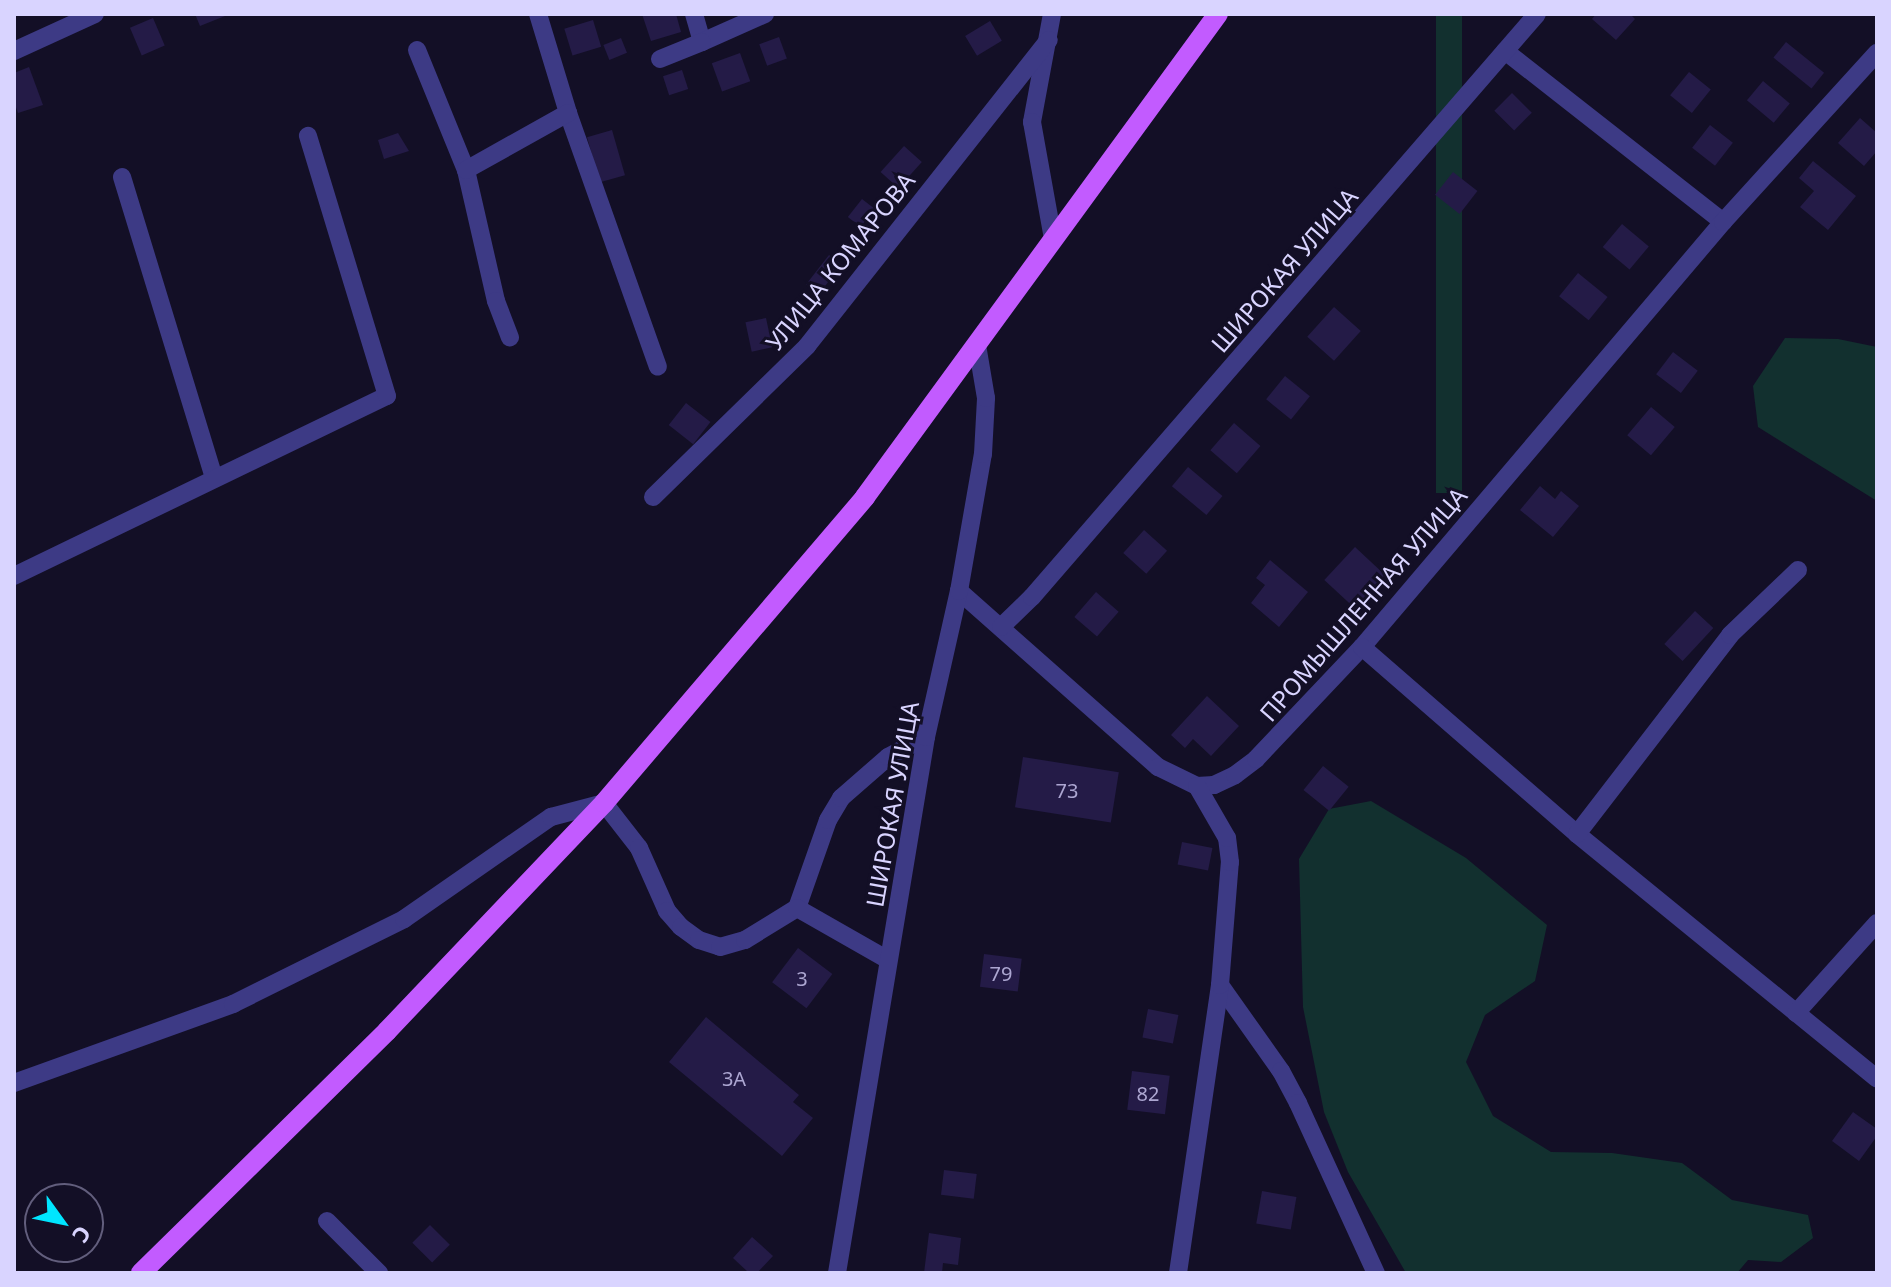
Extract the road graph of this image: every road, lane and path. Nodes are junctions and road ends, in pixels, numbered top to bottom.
1 (95, 14) edge
2 (538, 14) edge
3 (694, 14) edge
4 (765, 14) edge
5 (1052, 14) edge
6 (1218, 14) edge
7 (1537, 14) edge
8 (1049, 40) junction
9 (702, 42) junction
10 (417, 50) dead end
11 (14, 51) edge
12 (1505, 51) junction
13 (1877, 53) edge
14 (660, 59) dead end
15 (568, 113) junction
16 (308, 136) dead end
17 (466, 170) junction
18 (122, 177) dead end
19 (1723, 222) junction
20 (1053, 239) junction
21 (510, 337) dead end
22 (977, 345) junction
23 (658, 367) dead end
24 (214, 478) junction
25 (653, 497) dead end
26 (1798, 570) dead end
27 (14, 576) edge
28 (959, 591) junction
29 (1001, 627) junction
30 (1362, 647) junction
31 (926, 737) junction
32 (1197, 786) junction
33 (604, 803) junction
34 (1577, 834) junction
35 (797, 908) junction
36 (1877, 923) edge
37 (888, 960) junction
38 (1220, 985) junction
39 (1796, 1013) junction
40 (1877, 1079) edge
41 (14, 1083) edge
42 (327, 1221) dead end
43 (141, 1273) edge
44 (379, 1273) edge
45 (837, 1273) edge
46 (1178, 1273) edge
47 (1376, 1273) edge

1 - 11 street
2 - 15 street
3 - 9 street
4 - 9 street
5 - 8 street
6 - 20 main road
7 - 12 street, ШИРОКАЯ УЛИЦА
8 - 20 street
8 - 25 street, УЛИЦА КОМАРОВА
9 - 14 street
10 - 17 street
12 - 19 street
12 - 29 street, ШИРОКАЯ УЛИЦА
13 - 19 street, ПРОМЫШЛЕННАЯ УЛИЦА
15 - 17 street
15 - 23 street
16 - 24 street
17 - 21 street
18 - 24 street
19 - 30 street, ПРОМЫШЛЕННАЯ УЛИЦА
20 - 22 main road
22 - 28 street, ШИРОКАЯ УЛИЦА
22 - 33 main road
24 - 27 street
26 - 34 street
28 - 29 street
28 - 31 street, ШИРОКАЯ УЛИЦА
29 - 32 street
30 - 32 street, ПРОМЫШЛЕННАЯ УЛИЦА
30 - 34 street
31 - 35 street
31 - 37 street, ШИРОКАЯ УЛИЦА
32 - 38 street
33 - 35 street
33 - 41 street
33 - 43 main road
34 - 39 street
35 - 37 street
36 - 39 street
37 - 45 street, ШИРОКАЯ УЛИЦА
38 - 46 street
38 - 47 street
39 - 40 street
42 - 44 street

